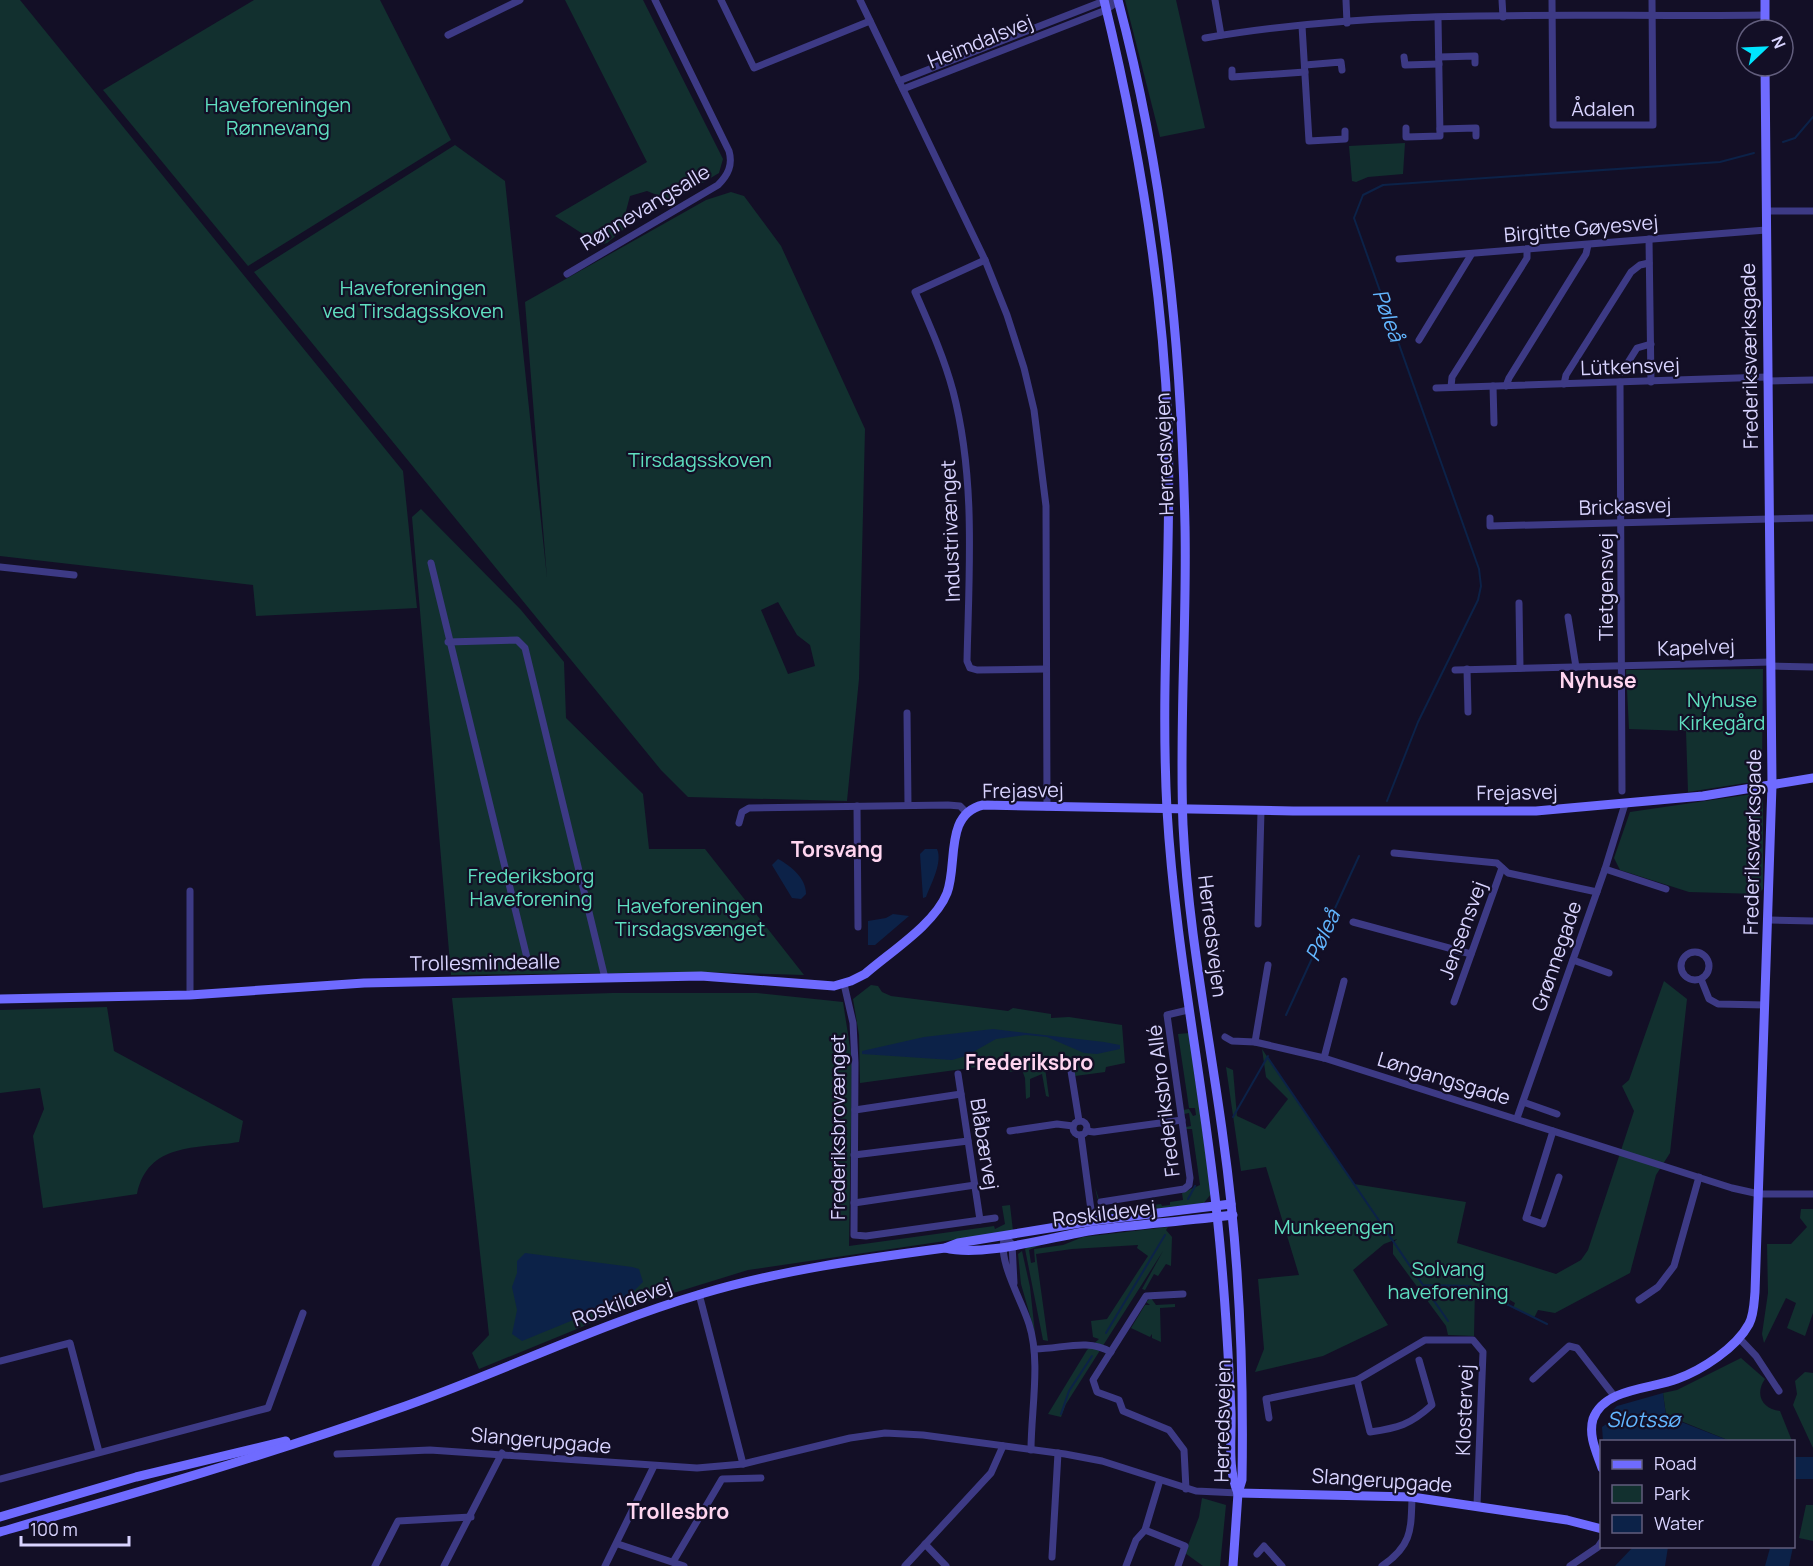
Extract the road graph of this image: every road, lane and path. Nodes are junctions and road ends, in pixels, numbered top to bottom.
1 (520, 0) edge
2 (655, 0) edge
3 (721, 0) edge
4 (860, 0) edge
5 (1215, 0) edge
6 (1346, 0) edge
7 (1502, 0) edge
8 (1552, 0) edge
9 (1652, 0) edge
10 (1765, 0) edge
11 (1118, 1) edge
12 (1105, 3) edge
13 (1766, 15) junction
14 (1503, 16) junction
15 (1552, 16) junction
16 (1652, 16) junction
17 (1438, 18) junction
18 (1766, 18) edge
19 (870, 21) junction
20 (1347, 23) junction
21 (1302, 27) junction
22 (448, 35) dead end
23 (1221, 35) junction
24 (1205, 38) dead end
25 (1404, 57) dead end
26 (1439, 61) junction
27 (1475, 63) dead end
28 (1305, 68) junction
29 (1232, 70) dead end
30 (1342, 70) dead end
31 (1765, 78) edge
32 (899, 81) junction
33 (903, 90) junction
34 (1406, 128) dead end
35 (1440, 129) junction
36 (1345, 131) dead end
37 (1476, 136) dead end
38 (1766, 211) junction
39 (1813, 211) edge
40 (1766, 230) junction
41 (1649, 239) junction
42 (1588, 245) junction
43 (1527, 249) junction
44 (1471, 255) junction
45 (1400, 259) dead end
46 (985, 260) junction
47 (1649, 263) junction
48 (567, 274) dead end
49 (1419, 340) dead end
50 (1651, 344) junction
51 (1622, 372) dead end
52 (1767, 379) junction
53 (1813, 380) edge
54 (1620, 382) junction
55 (1651, 382) junction
56 (1564, 384) junction
57 (1493, 386) junction
58 (1506, 386) junction
59 (1451, 387) junction
60 (1436, 388) dead end
61 (1494, 423) dead end
62 (1490, 518) dead end
63 (1813, 518) edge
64 (1769, 519) junction
65 (1622, 522) junction
66 (431, 563) dead end
67 (0, 567) edge
68 (74, 574) dead end
69 (1519, 603) dead end
70 (1568, 617) dead end
71 (448, 642) junction
72 (1771, 664) junction
73 (1623, 666) junction
74 (1576, 667) junction
75 (1813, 667) edge
76 (1520, 668) junction
77 (1046, 669) junction
78 (1467, 669) junction
79 (1455, 670) dead end
80 (1468, 712) dead end
81 (908, 713) dead end
82 (1813, 778) edge
83 (1773, 785) junction
84 (1622, 791) dead end
85 (1625, 804) junction
86 (908, 805) junction
87 (857, 806) junction
88 (1047, 807) junction
89 (1183, 808) junction
90 (1167, 809) junction
91 (1262, 811) junction
92 (967, 813) junction
93 (739, 824) dead end
94 (1394, 853) dead end
95 (1502, 868) junction
96 (1605, 869) junction
97 (1666, 889) dead end
98 (190, 891) dead end
99 (1597, 892) junction
100 (941, 904) joint
101 (1770, 920) junction
102 (1813, 921) edge
103 (1353, 922) dead end
104 (1258, 924) dead end
105 (858, 927) dead end
106 (1472, 954) junction
107 (1573, 960) junction
108 (1268, 965) dead end
109 (530, 966) dead end
110 (1608, 973) dead end
111 (605, 978) junction
112 (1701, 979) junction
113 (1344, 981) dead end
114 (843, 984) junction
115 (190, 995) junction
116 (0, 999) edge
117 (1454, 1002) dead end
118 (1765, 1005) junction
119 (1188, 1010) junction
120 (1225, 1037) dead end
121 (1255, 1042) junction
122 (1324, 1058) junction
123 (1071, 1071) dead end
124 (958, 1074) dead end
125 (961, 1095) junction
126 (1523, 1102) junction
127 (855, 1110) junction
128 (1557, 1114) dead end
129 (1517, 1118) junction
130 (1182, 1120) junction
131 (1076, 1124) junction
132 (1010, 1131) dead end
133 (1553, 1131) junction
134 (1084, 1133) junction
135 (968, 1141) junction
136 (854, 1155) junction
137 (1559, 1177) dead end
138 (1699, 1177) junction
139 (975, 1185) junction
140 (1758, 1194) junction
141 (1813, 1194) edge
142 (1101, 1202) dead end
143 (854, 1203) junction
144 (1231, 1204) junction
145 (1216, 1205) junction
146 (1233, 1215) junction
147 (1217, 1217) junction
148 (995, 1218) dead end
149 (980, 1220) junction
150 (1094, 1226) junction
151 (1006, 1242) junction
152 (699, 1294) junction
153 (1183, 1294) dead end
154 (1639, 1300) dead end
155 (303, 1313) dead end
156 (1739, 1338) junction
157 (1035, 1349) junction
158 (1111, 1352) junction
159 (1419, 1360) dead end
160 (0, 1361) edge
161 (1533, 1379) dead end
162 (1357, 1380) junction
163 (1779, 1391) dead end
164 (1614, 1397) junction
165 (1269, 1418) dead end
166 (324, 1435) junction
167 (1003, 1446) junction
168 (1031, 1450) junction
169 (99, 1452) junction
170 (502, 1453) junction
171 (1058, 1453) junction
172 (336, 1454) dead end
173 (1600, 1462) edge
174 (743, 1464) junction
175 (654, 1467) junction
176 (0, 1477) edge
177 (761, 1478) dead end
178 (1160, 1480) junction
179 (111, 1485) junction
180 (1186, 1488) junction
181 (1238, 1493) junction
182 (1412, 1497) junction
183 (116, 1499) junction
184 (1477, 1505) junction
185 (0, 1517) edge
186 (471, 1517) junction
187 (1600, 1528) edge
188 (1145, 1530) junction
189 (0, 1532) edge
190 (618, 1544) junction
191 (925, 1544) junction
192 (1600, 1544) edge
193 (1257, 1554) dead end
194 (1052, 1557) dead end
195 (673, 1562) junction
196 (375, 1566) edge
197 (444, 1566) edge
198 (605, 1566) edge
199 (684, 1566) edge
200 (905, 1566) edge
201 (946, 1566) edge
202 (1126, 1566) edge
203 (1178, 1566) edge
204 (1233, 1566) edge
205 (1282, 1566) edge
206 (1383, 1566) edge
207 (1570, 1566) edge

1 - 22 street
2 - 48 street, Rønnevangsalle
3 - 19 street
4 - 19 street
5 - 23 street
6 - 20 street
7 - 14 street
8 - 15 street
9 - 16 street
10 - 13 street
11 - 12 street, Heimdalsvej
11 - 89 street, Herredsvejen
12 - 32 street, Heimdalsvej
12 - 33 street, Heimdalsvej
12 - 90 street, Herredsvejen
13 - 16 street
13 - 18 street
14 - 15 street
14 - 17 street
15 - 16 street
15 - 16 street, Ådalen
17 - 20 street
17 - 26 street
19 - 32 street
20 - 21 street
21 - 23 street
21 - 28 street
23 - 24 street
25 - 26 street
26 - 27 street
26 - 35 street
28 - 29 street
28 - 30 street
28 - 36 street
31 - 38 street, Frederiksværksgade
32 - 33 street
33 - 46 street
34 - 35 street
35 - 37 street
38 - 39 street
38 - 40 street, Frederiksværksgade
40 - 41 street, Birgitte Gøyesvej
40 - 52 street, Frederiksværksgade
41 - 42 street, Birgitte Gøyesvej
41 - 47 street
42 - 43 street, Birgitte Gøyesvej
42 - 58 street
43 - 44 street, Birgitte Gøyesvej
43 - 59 street
44 - 45 street, Birgitte Gøyesvej
44 - 49 street
46 - 77 street
46 - 77 street, Industrivænget
47 - 50 street
47 - 56 street
50 - 51 street
50 - 55 street
52 - 53 street, Lütkensvej
52 - 55 street, Lütkensvej
52 - 64 street, Frederiksværksgade
54 - 55 street, Lütkensvej
54 - 56 street, Lütkensvej
54 - 65 street, Tietgensvej
56 - 58 street, Lütkensvej
57 - 58 street, Lütkensvej
57 - 59 street, Lütkensvej
57 - 61 street
59 - 60 street, Lütkensvej
62 - 65 street, Brickasvej
63 - 64 street, Brickasvej
64 - 65 street, Brickasvej
64 - 72 street, Frederiksværksgade
65 - 73 street, Tietgensvej
66 - 71 street
67 - 68 street
69 - 76 street
70 - 74 street
71 - 109 street
71 - 111 street
72 - 73 street, Kapelvej
72 - 75 street, Kapelvej
72 - 83 street, Frederiksværksgade
73 - 74 street, Kapelvej
73 - 84 street, Tietgensvej
74 - 76 street, Kapelvej
76 - 78 street, Kapelvej
77 - 88 street
78 - 79 street, Kapelvej
78 - 80 street
81 - 86 street
82 - 83 street, Frejasvej
83 - 85 street, Frejasvej
83 - 101 street, Frederiksværksgade
85 - 91 street, Frejasvej
85 - 96 street, Grønnegade
86 - 87 street, Frejasvej
86 - 92 street, Frejasvej
87 - 93 street, Frejasvej
87 - 105 street
88 - 90 street, Frejasvej
88 - 92 street, Frejasvej
89 - 90 street, Frejasvej
89 - 91 street, Frejasvej
89 - 144 street, Herredsvejen
90 - 119 street, Herredsvejen
91 - 104 street
92 - 100 street, Frejasvej
94 - 95 street, Jensensvej
95 - 99 street, Jensensvej
95 - 106 street, Jensensvej
96 - 97 street
96 - 99 street, Grønnegade
98 - 115 street
99 - 107 street, Grønnegade
100 - 114 street, Trollesmindealle
101 - 102 street
101 - 118 street, Frederiksværksgade
103 - 106 street
106 - 117 street, Jensensvej
107 - 110 street
107 - 126 street, Grønnegade
108 - 121 street
111 - 114 street, Trollesmindealle
111 - 115 street, Trollesmindealle
112 - 112 street
112 - 118 street
113 - 122 street
114 - 127 street, Frederiksbrovænget
115 - 116 street, Trollesmindealle
118 - 140 street, Frederiksværksgade
119 - 130 street, Frederiksbro Allé
119 - 145 street, Herredsvejen
120 - 121 street, Løngangsgade
121 - 122 street, Løngangsgade
122 - 129 street, Løngangsgade
123 - 131 street
124 - 125 street, Blåbærvej
125 - 127 street
125 - 135 street, Blåbærvej
126 - 128 street
126 - 129 street, Grønnegade
127 - 136 street, Frederiksbrovænget
129 - 133 street, Løngangsgade
130 - 134 street
130 - 142 street, Frederiksbro Allé
131 - 132 street
131 - 134 street
131 - 134 street
133 - 137 street
133 - 138 street, Løngangsgade
134 - 150 street
135 - 136 street
135 - 139 street, Blåbærvej
136 - 143 street, Frederiksbrovænget
138 - 140 street, Løngangsgade
138 - 154 street
139 - 143 street
139 - 149 street, Blåbærvej
140 - 141 street, Løngangsgade
140 - 156 street, Frederiksværksgade
143 - 149 street, Frederiksbrovænget
144 - 145 street, Roskildevej
144 - 146 street, Herredsvejen
145 - 147 street, Herredsvejen
145 - 150 street, Roskildevej
146 - 147 street, Roskildevej
146 - 181 street, Herredsvejen
147 - 150 street, Roskildevej
147 - 181 street, Herredsvejen
148 - 149 street, Frederiksbrovænget
150 - 151 street, Roskildevej
151 - 152 street, Roskildevej
151 - 157 street
152 - 166 street, Roskildevej
152 - 174 street
153 - 158 street
155 - 169 street
156 - 163 street
156 - 164 street, Frederiksværksgade
157 - 158 street
157 - 168 street
158 - 180 street
159 - 162 street, Klostervej
160 - 169 street
161 - 164 street
162 - 165 street, Klostervej
162 - 184 street, Klostervej
164 - 173 street
166 - 179 street, Roskildevej
166 - 183 street, Roskildevej
167 - 168 street, Slangerupgade
167 - 174 street, Slangerupgade
167 - 191 street
168 - 171 street, Slangerupgade
169 - 176 street
170 - 172 street, Slangerupgade
170 - 175 street, Slangerupgade
170 - 186 street
171 - 178 street, Slangerupgade
171 - 194 street
174 - 175 street, Slangerupgade
175 - 190 street
177 - 195 street
178 - 180 street, Slangerupgade
178 - 188 street
179 - 183 street
179 - 185 street, Roskildevej
180 - 181 street, Slangerupgade
181 - 182 street, Slangerupgade
181 - 204 street
182 - 184 street, Slangerupgade
182 - 206 street
183 - 189 street, Roskildevej
184 - 187 street, Slangerupgade
186 - 196 street
186 - 197 street
188 - 202 street
188 - 203 street
190 - 195 street
190 - 198 street
191 - 200 street
191 - 201 street
192 - 207 street
193 - 205 street
195 - 199 street

